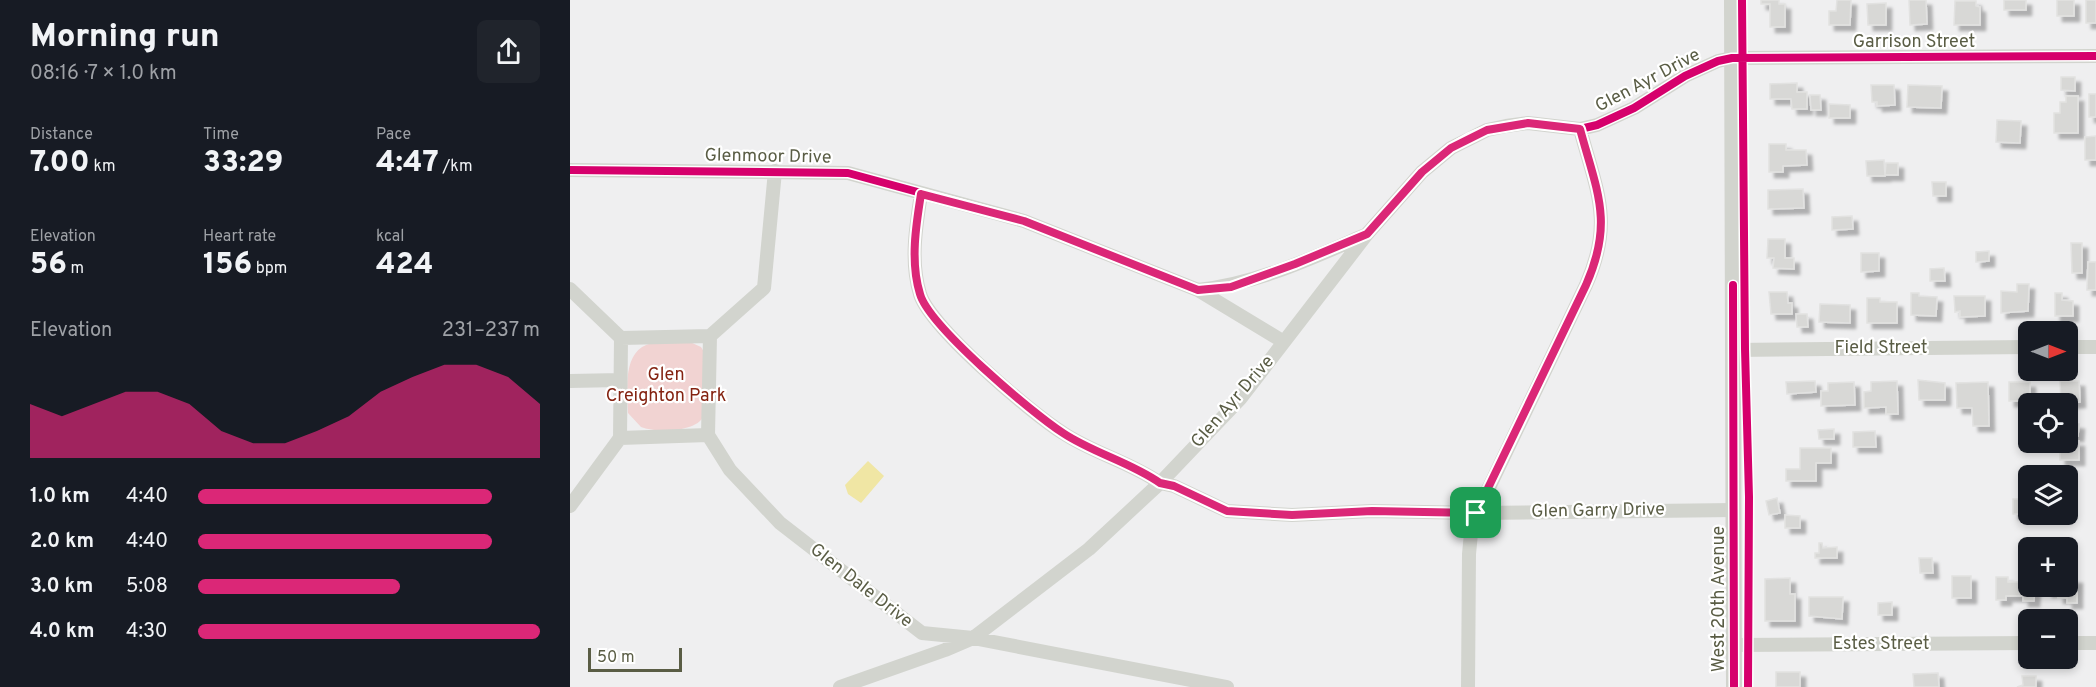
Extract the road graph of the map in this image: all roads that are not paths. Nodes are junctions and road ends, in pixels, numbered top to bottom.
1 (1732, 0) edge
2 (2096, 56) edge
3 (1732, 58) junction
4 (1580, 129) junction
5 (570, 170) edge
6 (775, 171) junction
7 (921, 194) junction
8 (1367, 234) junction
9 (570, 289) edge
10 (1198, 290) junction
11 (710, 336) junction
12 (621, 338) junction
13 (1284, 342) junction
14 (2018, 347) edge
15 (2078, 347) edge
16 (2096, 347) edge
17 (1734, 350) junction
18 (620, 380) junction
19 (570, 381) edge
20 (708, 435) junction
21 (620, 438) junction
22 (1160, 483) junction
23 (570, 506) edge
24 (1734, 510) junction
25 (1476, 513) junction
26 (973, 638) junction
27 (2018, 643) edge
28 (2078, 643) edge
29 (2096, 643) edge
30 (1734, 645) junction
31 (840, 687) edge
32 (1227, 687) edge
33 (1468, 687) edge
34 (1734, 687) edge

1 - 3 street, West 20th Avenue
2 - 3 street, Garrison Street
3 - 4 street, Glen Ayr Drive
3 - 17 street, West 20th Avenue
4 - 8 street, Glen Ayr Drive
4 - 25 street
5 - 6 street, Glenmoor Drive
6 - 7 street, Glenmoor Drive
6 - 11 street
7 - 10 street, Glenmoor Drive
7 - 22 street, Glen Garry Drive
8 - 10 street
8 - 13 street, Glen Ayr Drive
9 - 12 street
10 - 13 street, Glenmoor Drive
11 - 12 street
11 - 20 street
12 - 18 street
13 - 22 street, Glen Ayr Drive
14 - 17 street, Field Street
15 - 16 street
17 - 24 street, West 20th Avenue
18 - 19 street
18 - 21 street
20 - 21 street
20 - 26 street, Glen Dale Drive
21 - 23 street
22 - 25 street, Glen Garry Drive
22 - 26 street, Glen Ayr Drive
24 - 25 street, Glen Garry Drive
24 - 30 street, West 20th Avenue
25 - 33 street
26 - 31 street, Glen Ayr Drive
26 - 32 street, Glen Dale Drive
27 - 30 street, Estes Street
28 - 29 street
30 - 34 street, West 20th Avenue

